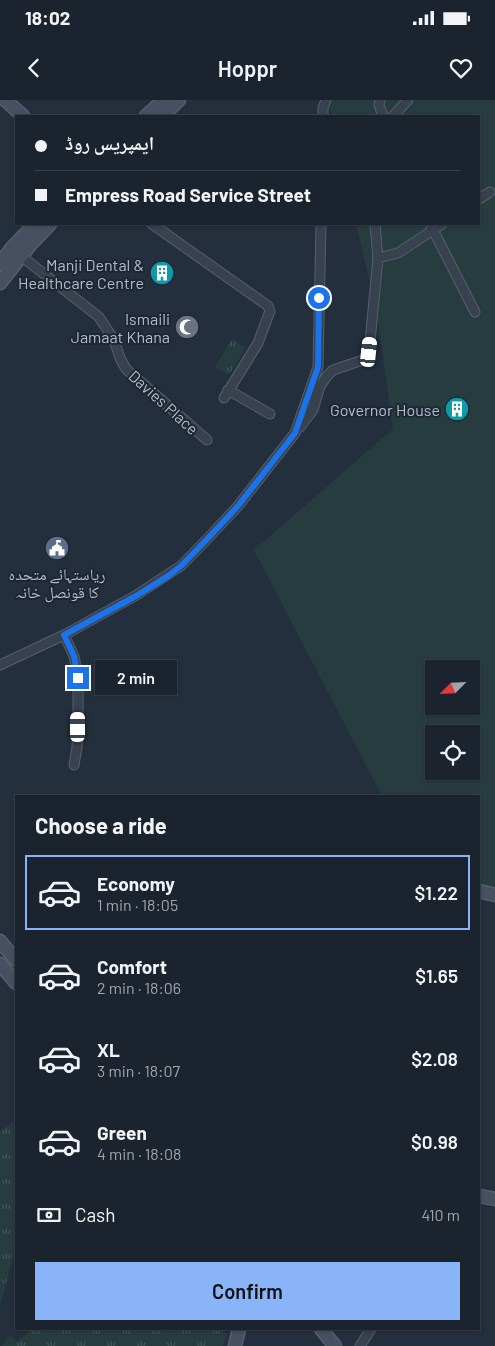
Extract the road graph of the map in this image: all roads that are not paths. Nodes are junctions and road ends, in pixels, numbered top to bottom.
1 (5, 100) edge
2 (164, 100) edge
3 (179, 100) edge
4 (326, 100) edge
5 (380, 100) edge
6 (408, 100) edge
7 (22, 115) edge
8 (147, 115) edge
9 (163, 115) edge
10 (323, 115) edge
11 (383, 115) edge
12 (394, 115) edge
13 (490, 192) dead end
14 (480, 198) edge
15 (34, 225) edge
16 (49, 225) edge
17 (153, 225) edge
18 (321, 225) edge
19 (375, 225) edge
20 (431, 227) edge
21 (21, 256) junction
22 (378, 258) junction
23 (0, 264) edge
24 (0, 283) edge
25 (475, 312) dead end
26 (270, 414) dead end
27 (295, 433) junction
28 (206, 440) dead end
29 (64, 635) junction
30 (0, 665) edge
31 (74, 765) dead end
32 (480, 891) edge
33 (495, 895) edge
34 (0, 941) edge
35 (15, 959) edge
36 (15, 960) edge
37 (2, 967) edge
38 (15, 982) edge
39 (480, 1196) edge
40 (495, 1199) edge
41 (239, 1330) edge
42 (322, 1330) edge
43 (370, 1330) edge
44 (234, 1346) edge
45 (335, 1346) edge
46 (360, 1346) edge

1 - 7 main road
2 - 8 main road
3 - 9 main road
4 - 10 street
5 - 11 street
6 - 12 street
13 - 14 street
15 - 23 main road
16 - 21 main road
17 - 26 street
18 - 27 street
19 - 22 street
20 - 22 street
20 - 25 street
21 - 24 main road
21 - 28 street, Davies Place
22 - 27 street
27 - 29 street
29 - 30 street
29 - 31 street
32 - 33 main road
34 - 35 main road
36 - 37 main road
37 - 38 main road
39 - 40 main road
41 - 44 main road
42 - 45 main road
43 - 46 street

